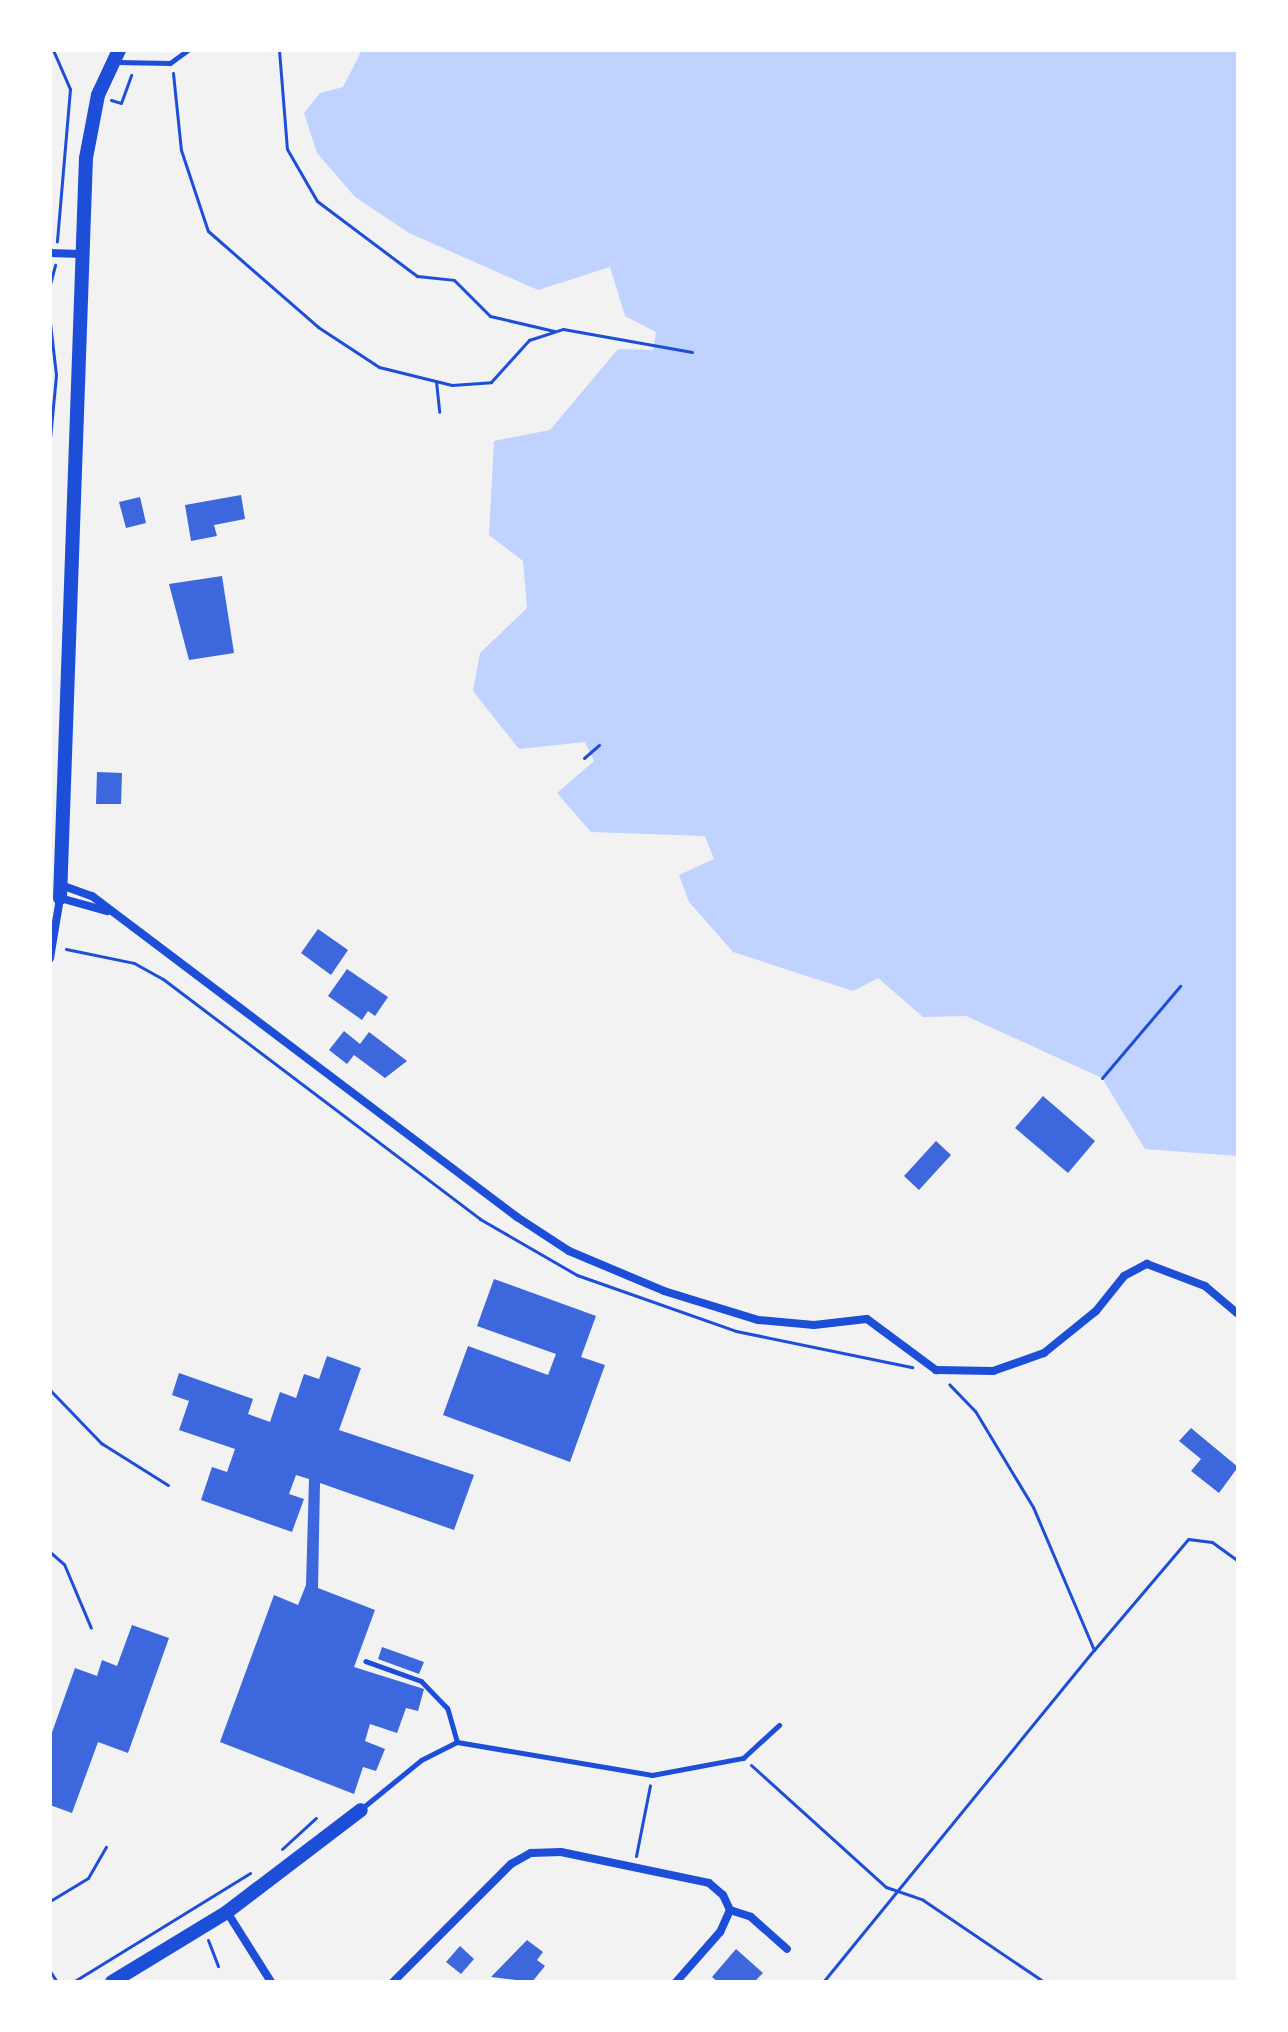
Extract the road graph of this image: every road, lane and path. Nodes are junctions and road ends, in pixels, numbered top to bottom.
1 (53, 50) edge
2 (188, 50) edge
3 (279, 50) edge
4 (116, 62) edge
5 (170, 63) junction
6 (53, 253) edge
7 (81, 254) junction
8 (50, 284) edge
9 (50, 323) edge
10 (557, 331) junction
11 (692, 352) dead end
12 (436, 381) junction
13 (439, 412) dead end
14 (50, 439) edge
15 (599, 745) dead end
16 (584, 758) dead end
17 (60, 892) junction
18 (108, 911) junction
19 (51, 948) edge
20 (50, 958) edge
21 (1180, 986) dead end
22 (1102, 1078) dead end
23 (1238, 1314) edge
24 (936, 1370) junction
25 (50, 1390) edge
26 (168, 1485) dead end
27 (50, 1552) edge
28 (1238, 1561) edge
29 (91, 1628) dead end
30 (1094, 1650) junction
31 (365, 1661) dead end
32 (779, 1725) dead end
33 (457, 1742) junction
34 (743, 1758) junction
35 (652, 1775) junction
36 (361, 1810) joint
37 (316, 1818) dead end
38 (106, 1847) dead end
39 (276, 1854) dead end
40 (634, 1867) junction
41 (254, 1870) dead end
42 (901, 1893) junction
43 (50, 1901) edge
44 (730, 1910) junction
45 (227, 1912) junction
46 (787, 1949) dead end
47 (50, 1971) edge
48 (57, 1982) edge
49 (73, 1982) edge
50 (112, 1982) edge
51 (271, 1982) edge
52 (393, 1982) edge
53 (676, 1982) edge
54 (823, 1982) edge
55 (1044, 1982) edge

1 - 6 path
2 - 5 lane
3 - 10 path
4 - 5 lane
4 - 7 street
5 - 12 path
6 - 7 street
6 - 8 path
7 - 17 street
9 - 14 path
10 - 11 path
10 - 12 path
12 - 13 path
15 - 16 path
17 - 18 street
17 - 18 street
17 - 19 street
18 - 24 street
19 - 20 street
19 - 24 path
21 - 22 path
23 - 24 street
24 - 30 path
25 - 26 path
27 - 29 path
28 - 30 path
30 - 42 path
31 - 33 lane
32 - 34 lane
33 - 35 lane
33 - 36 lane
34 - 35 lane
34 - 42 path
35 - 40 path
36 - 45 street
37 - 39 path
38 - 43 path
40 - 44 street
40 - 52 street
41 - 49 path
42 - 54 path
42 - 55 path
44 - 46 street
44 - 53 street
45 - 50 street
45 - 51 street
47 - 48 path

